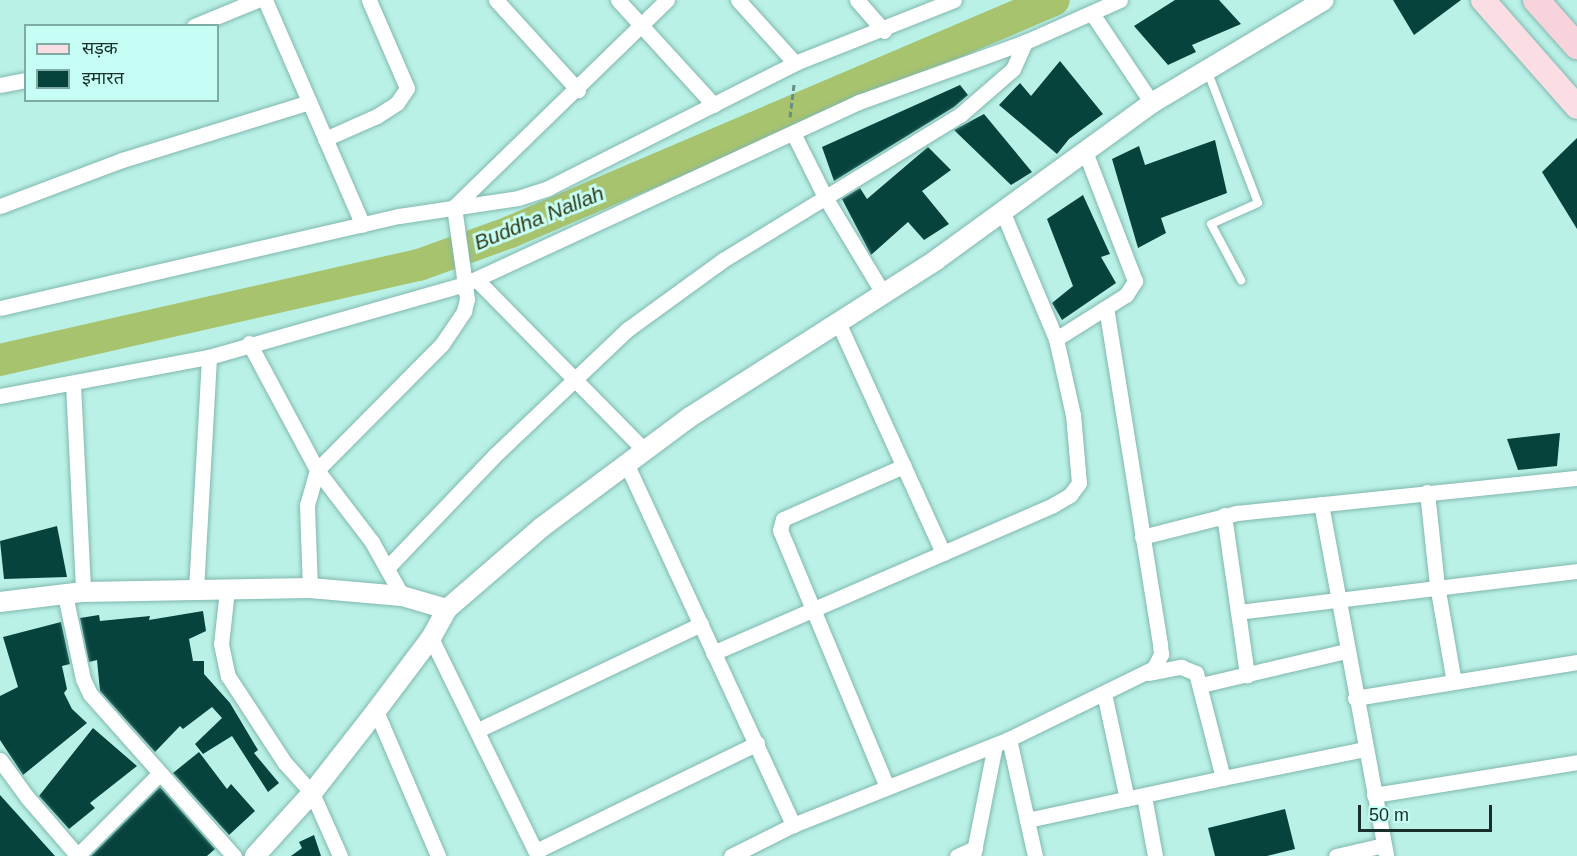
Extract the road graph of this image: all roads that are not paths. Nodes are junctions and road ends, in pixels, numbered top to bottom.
1 (257, 0) edge
2 (265, 0) edge
3 (369, 0) edge
4 (496, 0) edge
5 (618, 0) edge
6 (667, 0) edge
7 (738, 0) edge
8 (857, 0) edge
9 (954, 0) edge
10 (1120, 0) edge
11 (1324, 0) edge
12 (1483, 0) edge
13 (1536, 0) edge
14 (1093, 15) junction
15 (199, 24) edge
16 (641, 24) junction
17 (884, 31) junction
18 (1025, 42) junction
19 (1577, 46) edge
20 (795, 63) junction
21 (1207, 68) junction
22 (24, 80) edge
23 (0, 85) edge
24 (578, 90) junction
25 (309, 102) junction
26 (1152, 103) junction
27 (714, 105) junction
28 (1577, 107) edge
29 (791, 128) junction
30 (325, 139) junction
31 (1086, 154) junction
32 (825, 198) junction
33 (0, 206) edge
34 (453, 207) junction
35 (1003, 213) junction
36 (363, 225) junction
37 (468, 279) junction
38 (1241, 280) dead end
39 (884, 293) junction
40 (1106, 308) junction
41 (0, 309) edge
42 (837, 321) junction
43 (1056, 339) junction
44 (249, 343) junction
45 (209, 357) junction
46 (575, 379) junction
47 (74, 384) junction
48 (0, 396) edge
49 (644, 450) junction
50 (626, 463) junction
51 (904, 466) junction
52 (316, 470) junction
53 (1577, 478) edge
54 (1427, 492) junction
55 (1321, 504) junction
56 (1224, 515) junction
57 (1142, 537) junction
58 (943, 553) junction
59 (387, 568) junction
60 (1577, 571) edge
61 (1437, 585) junction
62 (310, 588) junction
63 (196, 590) junction
64 (227, 590) junction
65 (74, 593) junction
66 (402, 596) junction
67 (1337, 598) junction
68 (0, 602) edge
69 (447, 609) junction
70 (813, 609) junction
71 (1238, 612) junction
72 (701, 624) junction
73 (431, 638) junction
74 (1346, 651) junction
75 (713, 653) junction
76 (1577, 662) edge
77 (1149, 673) junction
78 (1247, 675) junction
79 (1454, 682) junction
80 (1201, 685) junction
81 (1104, 693) junction
82 (1355, 698) junction
83 (376, 711) junction
84 (478, 729) junction
85 (1002, 742) junction
86 (757, 743) junction
87 (1364, 749) junction
88 (0, 760) edge
89 (1577, 762) edge
90 (160, 773) junction
91 (1223, 778) junction
92 (887, 787) junction
93 (312, 793) junction
94 (1374, 795) junction
95 (1144, 796) junction
96 (1127, 799) junction
97 (1026, 820) junction
98 (793, 825) junction
99 (1385, 850) edge
100 (974, 852) edge
101 (537, 853) edge
102 (78, 856) edge
103 (234, 856) edge
104 (255, 856) edge
105 (340, 856) edge
106 (438, 856) edge
107 (731, 856) edge
108 (957, 856) edge
109 (1035, 856) edge
110 (1155, 856) edge
111 (1336, 856) edge

1 - 15 street
2 - 25 street
3 - 30 street
4 - 24 street
5 - 16 street
6 - 16 street
7 - 20 street
8 - 17 street
9 - 17 street
10 - 14 street
11 - 21 street
12 - 28 main road
13 - 19 highway
14 - 18 street
14 - 26 street
16 - 24 street
16 - 27 street
17 - 20 street
18 - 29 street
18 - 32 street
20 - 27 street
21 - 26 street
21 - 38 lane
22 - 23 street
24 - 34 street
25 - 30 street
25 - 33 street
26 - 31 street
27 - 34 street
29 - 32 street
29 - 37 street
30 - 36 street
31 - 35 street
31 - 40 street
32 - 39 street
32 - 46 street
34 - 36 street
34 - 37 street
35 - 39 street
35 - 43 street
36 - 41 street
37 - 44 street
37 - 46 street
37 - 52 street
39 - 42 street
40 - 43 street
40 - 57 street
42 - 49 street
42 - 51 street
43 - 58 street
44 - 45 street
44 - 52 street
45 - 47 street
45 - 63 street
46 - 49 street
46 - 59 street
47 - 48 street
47 - 65 street
49 - 50 street
50 - 69 street
50 - 72 street
51 - 58 street
51 - 70 street
52 - 59 street
52 - 62 street
53 - 54 street
54 - 55 street
54 - 61 street
55 - 56 street
55 - 67 street
56 - 57 street
56 - 71 street
57 - 77 street
58 - 70 street
59 - 66 street
60 - 61 street
61 - 67 street
61 - 79 street
62 - 64 street
62 - 66 street
63 - 64 street
63 - 65 street
64 - 93 street
65 - 68 street
65 - 90 street
66 - 69 street
67 - 71 street
67 - 74 street
69 - 73 street
70 - 75 street
70 - 92 street
71 - 78 street
72 - 75 street
72 - 84 street
73 - 83 street
73 - 84 street
74 - 78 street
74 - 82 street
75 - 86 street
76 - 79 street
77 - 80 street
77 - 81 street
78 - 80 street
79 - 82 street
80 - 91 street
81 - 85 street
81 - 96 street
82 - 87 street
83 - 93 street
83 - 106 street
84 - 101 street
85 - 92 street
85 - 97 street
85 - 100 street
86 - 98 street
86 - 101 street
87 - 91 street
87 - 94 street
88 - 102 street
89 - 94 street
90 - 102 street
90 - 103 street
91 - 95 street
92 - 98 street
93 - 104 street
93 - 105 street
94 - 99 street
95 - 96 street
95 - 110 street
96 - 97 street
97 - 109 street
98 - 107 street
99 - 111 street
100 - 108 street

